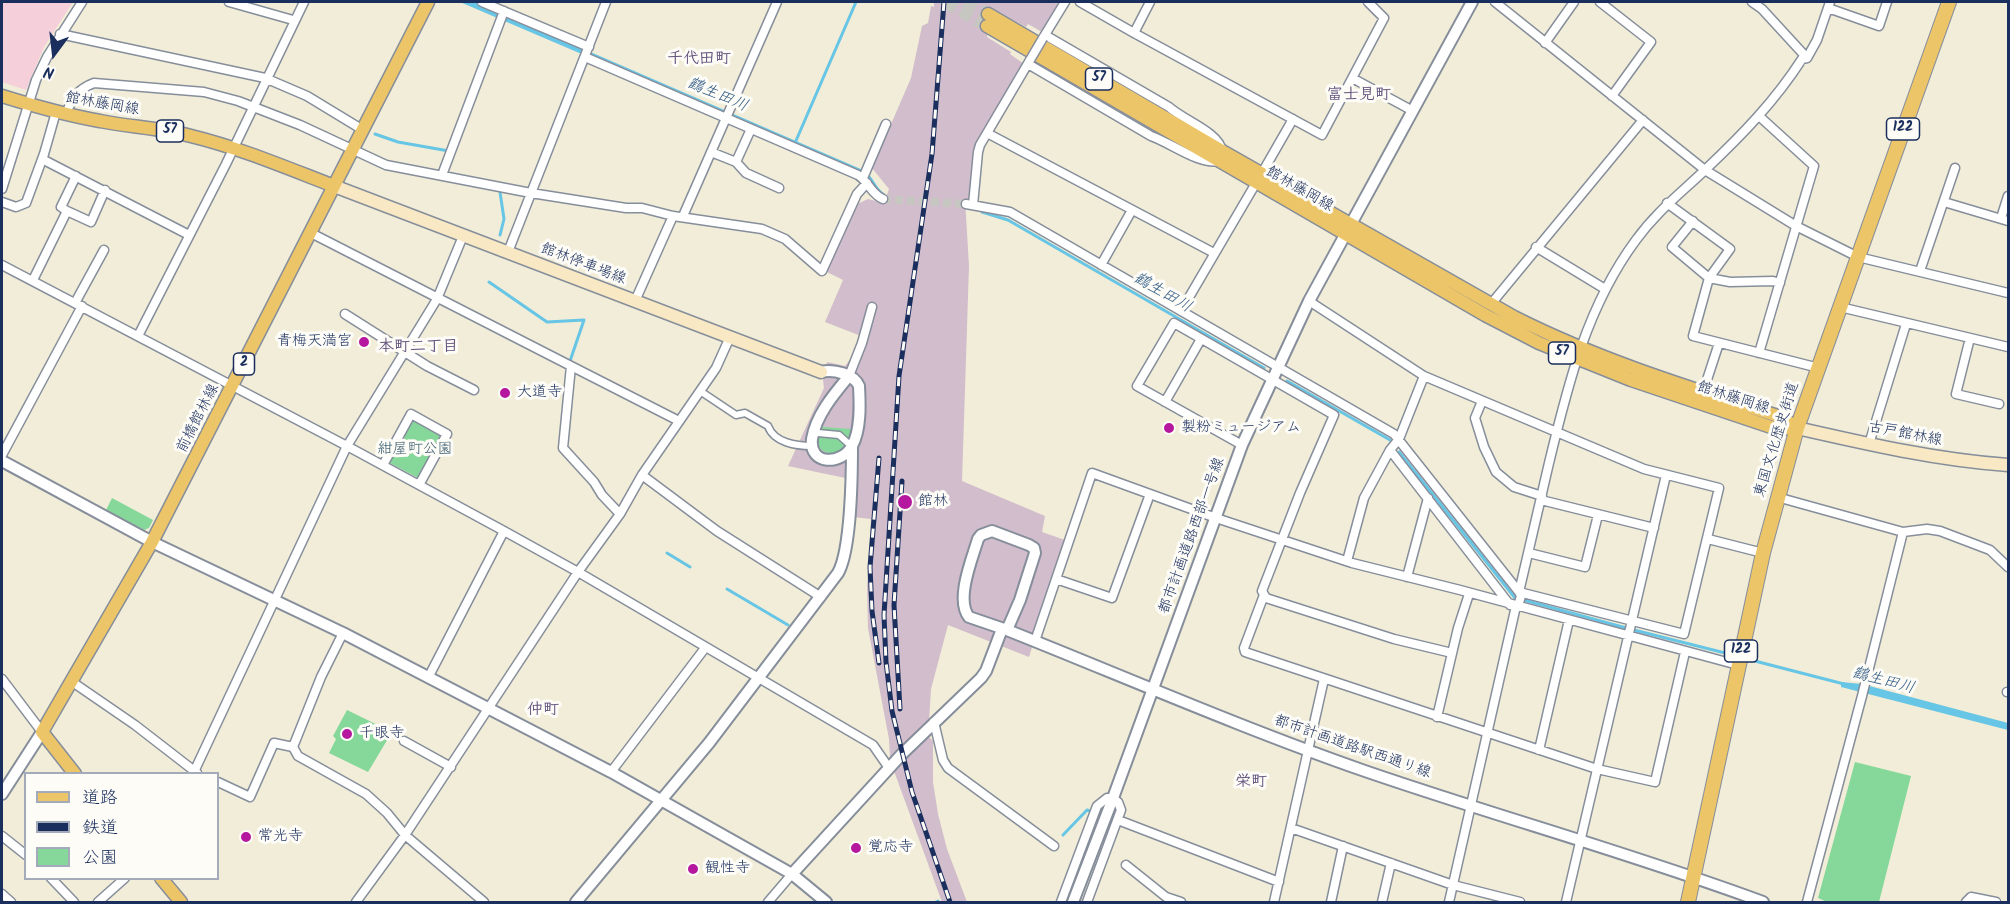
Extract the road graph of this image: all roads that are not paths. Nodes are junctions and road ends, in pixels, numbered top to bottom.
1 (82, 2) edge
2 (230, 2) edge
3 (304, 2) edge
4 (429, 2) edge
5 (482, 2) edge
6 (606, 2) edge
7 (777, 2) edge
8 (1065, 2) edge
9 (1080, 2) edge
10 (1150, 2) edge
11 (1368, 2) edge
12 (1472, 2) edge
13 (1494, 2) edge
14 (1574, 2) edge
15 (1752, 2) edge
16 (1887, 2) edge
17 (1948, 2) edge
18 (1603, 3) edge
19 (1763, 5) edge
20 (1829, 5) edge
21 (503, 14) junction
22 (293, 20) junction
23 (987, 20) tunnel mouth
24 (1134, 33) junction
25 (60, 34) junction
26 (1044, 36) junction
27 (1545, 43) junction
28 (587, 52) junction
29 (1807, 58) junction
30 (1029, 62) junction
31 (265, 78) junction
32 (1354, 79) junction
33 (2, 96) edge
34 (1612, 96) junction
35 (29, 105) junction
36 (253, 106) junction
37 (1413, 111) junction
38 (61, 113) junction
39 (728, 116) junction
40 (1759, 116) junction
41 (1293, 119) junction
42 (1642, 120) junction
43 (886, 124) dead end
44 (751, 129) junction
45 (363, 130) junction
46 (987, 133) junction
47 (233, 148) junction
48 (352, 151) junction
49 (711, 152) junction
50 (1221, 156) junction
51 (42, 159) junction
52 (736, 162) junction
53 (1955, 168) dead end
54 (1705, 170) junction
55 (442, 175) junction
56 (76, 176) junction
57 (865, 177) junction
58 (1259, 178) junction
59 (334, 186) junction
60 (779, 188) dead end
61 (2, 189) edge
62 (105, 190) junction
63 (531, 193) junction
64 (2008, 196) edge
65 (883, 199) dead end
66 (2, 202) edge
67 (1944, 202) junction
68 (1667, 203) junction
69 (1132, 210) junction
70 (67, 211) junction
71 (678, 216) junction
72 (2005, 220) edge
73 (1693, 221) junction
74 (1796, 226) junction
75 (1348, 229) junction
76 (311, 233) junction
77 (189, 236) junction
78 (463, 236) junction
79 (1536, 247) junction
80 (104, 250) dead end
81 (508, 252) junction
82 (1214, 253) junction
83 (1858, 257) junction
84 (2, 265) edge
85 (1101, 265) junction
86 (1920, 271) junction
87 (1709, 278) junction
88 (33, 280) junction
89 (1780, 283) junction
90 (1605, 289) junction
91 (2008, 293) edge
92 (437, 299) junction
93 (635, 301) junction
94 (1309, 301) junction
95 (1491, 304) junction
96 (78, 305) junction
97 (872, 307) dead end
98 (1840, 307) junction
99 (1181, 311) junction
100 (345, 314) dead end
101 (1906, 324) junction
102 (138, 336) junction
103 (730, 337) junction
104 (1970, 338) junction
105 (1201, 339) junction
106 (1719, 344) junction
107 (2008, 347) edge
108 (404, 352) junction
109 (1578, 353) junction
110 (1759, 353) junction
111 (571, 366) junction
112 (1278, 366) junction
113 (1819, 368) junction
114 (821, 372) junction
115 (849, 376) junction
116 (1424, 376) junction
117 (1271, 380) junction
118 (233, 387) junction
119 (474, 390) dead end
120 (700, 391) junction
121 (1703, 392) junction
122 (830, 399) junction
123 (1482, 401) junction
124 (1165, 402) junction
125 (1999, 404) dead end
126 (679, 421) junction
127 (1797, 428) junction
128 (1557, 432) junction
129 (818, 434) dead end
130 (1399, 439) junction
131 (1869, 444) junction
132 (850, 445) junction
133 (1242, 445) junction
134 (347, 446) junction
135 (812, 446) junction
136 (1390, 450) junction
137 (2, 455) edge
138 (838, 459) junction
139 (2, 461) edge
140 (383, 465) junction
141 (2008, 465) edge
142 (642, 475) junction
143 (1666, 475) junction
144 (419, 485) junction
145 (850, 486) junction
146 (1150, 494) junction
147 (1777, 497) junction
148 (1428, 498) junction
149 (1541, 498) junction
150 (620, 514) junction
151 (1598, 515) junction
152 (1216, 518) junction
153 (1654, 528) junction
154 (504, 531) junction
155 (1903, 532) junction
156 (1708, 539) junction
157 (1282, 540) junction
158 (152, 542) junction
159 (1528, 553) junction
160 (1763, 553) junction
161 (1347, 561) junction
162 (2008, 564) edge
163 (578, 572) junction
164 (1407, 577) junction
165 (1056, 579) junction
166 (1519, 592) junction
167 (1469, 594) junction
168 (1264, 595) junction
169 (820, 597) junction
170 (274, 599) junction
171 (1515, 606) junction
172 (1569, 620) junction
173 (1632, 621) junction
174 (1004, 629) junction
175 (343, 633) junction
176 (1628, 636) junction
177 (1035, 641) junction
178 (705, 648) junction
179 (1685, 652) junction
180 (1452, 653) junction
181 (1738, 665) junction
182 (428, 678) junction
183 (759, 678) junction
184 (2, 679) edge
185 (1324, 679) junction
186 (72, 681) junction
187 (1152, 689) junction
188 (489, 710) junction
189 (1437, 717) junction
190 (934, 722) junction
191 (42, 732) junction
192 (1487, 733) junction
193 (405, 741) dead end
194 (293, 747) junction
195 (1307, 750) junction
196 (1539, 750) junction
197 (451, 767) junction
198 (889, 768) junction
199 (1597, 769) junction
200 (73, 772) edge
201 (194, 772) edge
202 (195, 772) edge
203 (611, 772) junction
204 (219, 782) edge
205 (2, 794) edge
206 (1113, 798) junction
207 (661, 800) junction
208 (1471, 805) junction
209 (1118, 820) junction
210 (1291, 828) junction
211 (405, 835) junction
212 (2, 836) edge
213 (1580, 840) junction
214 (1054, 846) dead end
215 (1343, 846) junction
216 (24, 853) edge
217 (1392, 863) junction
218 (1126, 865) dead end
219 (792, 874) junction
220 (1693, 876) junction
221 (52, 880) edge
222 (125, 880) edge
223 (162, 880) edge
224 (1278, 882) junction
225 (1453, 885) junction
226 (1333, 892) junction
227 (2, 894) edge
228 (11, 903) edge
229 (74, 903) edge
230 (98, 903) edge
231 (181, 903) edge
232 (356, 903) edge
233 (484, 903) edge
234 (576, 903) edge
235 (768, 903) edge
236 (826, 903) edge
237 (1060, 903) edge
238 (1073, 903) edge
239 (1087, 903) edge
240 (1181, 903) edge
241 (1274, 903) edge
242 (1331, 903) edge
243 (1341, 903) edge
244 (1382, 903) edge
245 (1449, 903) edge
246 (1520, 903) edge
247 (1566, 903) edge
248 (1688, 903) edge
249 (1762, 903) edge
250 (1807, 903) edge
251 (1966, 903) edge
252 (1996, 903) edge

1 - 25 street
2 - 22 street
3 - 22 street
4 - 45 main road, 前橋館林線 / 2
5 - 21 street
6 - 28 street
7 - 39 street
8 - 26 street
9 - 24 street
10 - 24 street
11 - 32 street
12 - 37 street, 都市計画道路西部一号線
13 - 27 street
14 - 27 street
15 - 19 street
16 - 20 street
17 - 83 highway, 東国文化歴史街道 / 122
18 - 34 street
19 - 29 street
20 - 29 street
21 - 28 street
21 - 55 street
22 - 31 street
23 - 50 main road, 館林藤岡線 / 57
24 - 41 street
25 - 31 street
25 - 35 street
26 - 30 street, bridge
26 - 50 street
27 - 34 street
28 - 39 street
28 - 63 street
29 - 40 street
30 - 46 street
30 - 50 street
31 - 36 street
31 - 45 street
32 - 37 street
32 - 41 street
33 - 35 main road, 館林藤岡線 / 57
34 - 42 street
35 - 38 main road, 館林藤岡線 / 57
35 - 61 street
36 - 38 street
36 - 47 street
36 - 48 street
37 - 75 street, 都市計画道路西部一号線
38 - 47 main road, 館林藤岡線 / 57
38 - 51 street
39 - 44 street
39 - 49 street
40 - 54 street
40 - 74 street
41 - 58 street
42 - 54 street
42 - 79 street
43 - 57 street
44 - 52 street
44 - 57 street
45 - 48 main road, 前橋館林線 / 2
46 - 69 street
46 - 85 street
47 - 59 main road, 館林藤岡線 / 57
47 - 77 street
48 - 55 street
48 - 59 main road, 前橋館林線 / 2
49 - 52 street
49 - 71 street
50 - 58 main road, 館林藤岡線 / 57
51 - 56 street
51 - 66 street
52 - 60 street
53 - 67 street
54 - 68 street
54 - 74 street
55 - 63 street
56 - 62 street
56 - 70 street
57 - 65 street
57 - 71 street
58 - 75 main road, 館林藤岡線 / 57
58 - 82 street
59 - 76 main road, 前橋館林線 / 2
59 - 78 main road, 館林停車場線
62 - 70 street
62 - 77 street
63 - 71 street
63 - 81 street
64 - 72 street
67 - 72 street
67 - 86 street
68 - 73 street
68 - 90 street
69 - 82 street
69 - 85 street
70 - 88 street
71 - 93 street
73 - 87 street
73 - 87 street
74 - 83 street
74 - 89 street
75 - 94 street, 都市計画道路西部一号線
75 - 95 main road, 館林藤岡線 / 57
75 - 109 main road, 館林藤岡線 / 57
76 - 92 street
76 - 118 main road, 前橋館林線 / 2
77 - 102 street
78 - 81 main road, 館林停車場線
78 - 92 street
79 - 90 street
79 - 95 street
80 - 96 street
81 - 93 main road, 館林停車場線
82 - 99 street
83 - 86 street
83 - 98 highway, 東国文化歴史街道 / 122
84 - 88 street
85 - 99 street
86 - 91 street
87 - 89 street
87 - 106 street
88 - 96 street
89 - 110 street
90 - 109 street
92 - 108 street
92 - 111 street
93 - 103 main road, 館林停車場線
94 - 112 street, 都市計画道路西部一号線
94 - 116 street
95 - 109 main road, 館林藤岡線 / 57
96 - 102 street
96 - 137 street
97 - 115 street
98 - 101 street
98 - 113 highway, 東国文化歴史街道 / 122
99 - 112 street
100 - 108 street
101 - 104 street
101 - 131 street
102 - 118 street
103 - 114 main road, 館林停車場線
103 - 120 street
104 - 107 street
104 - 125 street
105 - 117 street
105 - 124 street
105 - 124 street
106 - 110 street
106 - 121 street
108 - 119 street
108 - 134 street
109 - 121 main road, 館林藤岡線 / 57
109 - 127 main road, 館林藤岡線 / 57
109 - 128 street
110 - 113 street
111 - 126 street
111 - 150 street
112 - 117 street, 都市計画道路西部一号線
112 - 130 street
113 - 127 highway, 東国文化歴史街道 / 122
114 - 115 street
114 - 122 street
115 - 122 street
115 - 132 street
116 - 123 street
116 - 130 street
117 - 133 street, 都市計画道路西部一号線
117 - 157 street
118 - 134 street
118 - 158 main road, 前橋館林線 / 2
120 - 126 street
120 - 135 street
121 - 127 main road, 館林藤岡線 / 57
122 - 135 street
123 - 128 street
123 - 149 street
124 - 133 street
126 - 142 street
127 - 131 main road, 古戸館林線
127 - 147 highway, 東国文化歴史街道 / 122
128 - 143 street
128 - 149 street
129 - 132 street
130 - 136 street
130 - 166 street
131 - 141 main road, 古戸館林線
132 - 138 street
132 - 145 street
133 - 152 street, 都市計画道路西部一号線
134 - 140 street
134 - 170 street
135 - 138 street
136 - 148 street
136 - 161 street
138 - 145 street
139 - 158 street
140 - 144 street
140 - 144 street
142 - 150 street
142 - 169 street
143 - 153 street
143 - 156 street
144 - 154 street
145 - 169 street
146 - 152 street
146 - 165 street
146 - 165 street
147 - 155 street
147 - 160 highway, 東国文化歴史街道 / 122
148 - 164 street
148 - 171 street
149 - 151 street
149 - 159 street
150 - 163 street
151 - 153 street
151 - 159 street
152 - 157 street
152 - 187 street, 都市計画道路西部一号線
153 - 173 street
154 - 163 street
154 - 182 street
155 - 162 street
155 - 250 street
156 - 160 street
156 - 173 street
157 - 161 street
157 - 168 street
158 - 170 street
158 - 186 main road, 前橋館林線 / 2
159 - 166 street
160 - 181 highway, 東国文化歴史街道 / 122
161 - 164 street
163 - 178 street
163 - 188 street
164 - 167 street
165 - 177 street
166 - 171 street
166 - 173 street
167 - 171 street
167 - 180 street
168 - 180 street
168 - 185 street
169 - 183 street
170 - 175 street
170 - 202 street
171 - 172 street
171 - 192 street
172 - 176 street
172 - 196 street
173 - 176 street
174 - 174 street
174 - 177 street, 都市計画道路駅西通り線
174 - 190 street
175 - 182 street
175 - 194 street
176 - 179 street
176 - 199 street
177 - 187 street, 都市計画道路駅西通り線
178 - 183 street
178 - 203 street
179 - 181 street
179 - 199 street
180 - 189 street
181 - 220 highway, 東国文化歴史街道 / 122
182 - 188 street
183 - 198 street
183 - 207 street
184 - 191 street
185 - 189 street
185 - 195 street
186 - 191 main road, 前橋館林線 / 2
186 - 201 street
187 - 195 street, 都市計画道路駅西通り線
187 - 206 street, 都市計画道路西部一号線
188 - 197 street
188 - 203 street
189 - 192 street
190 - 198 street
190 - 214 street
191 - 200 main road
191 - 205 street
192 - 196 street
192 - 208 street
193 - 197 street
194 - 204 street
194 - 211 street
195 - 208 street, 都市計画道路駅西通り線
195 - 210 street
196 - 199 street
197 - 211 street
198 - 219 street
199 - 213 street
203 - 207 street
206 - 209 street
206 - 237 street
206 - 238 street, 都市計画道路西部一号線
207 - 219 street
207 - 234 street
208 - 213 street, 都市計画道路駅西通り線
208 - 225 street
209 - 224 street
209 - 239 street
210 - 215 street
210 - 224 street
211 - 232 street
211 - 233 street
212 - 216 street
213 - 220 street, 都市計画道路駅西通り線
213 - 247 street
215 - 217 street
215 - 226 street
217 - 225 street
217 - 244 street
218 - 240 street
219 - 235 street
219 - 236 street
220 - 248 highway, 東国文化歴史街道 / 122
220 - 249 street, 都市計画道路駅西通り線
221 - 229 street
222 - 230 street
223 - 231 main road
224 - 241 street
225 - 245 street
225 - 246 street
226 - 242 street
226 - 243 street
227 - 228 street
251 - 252 street

